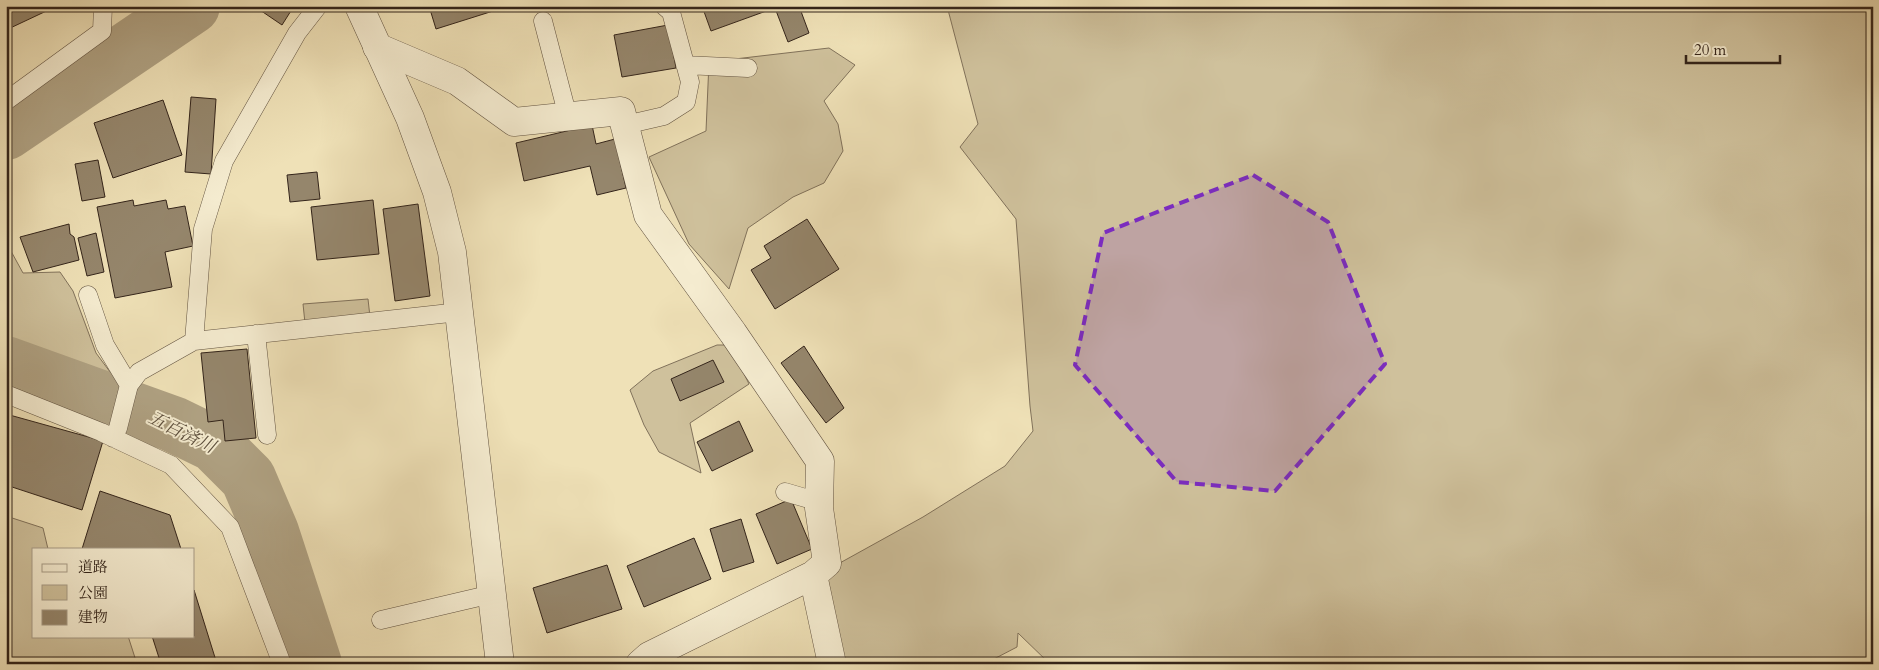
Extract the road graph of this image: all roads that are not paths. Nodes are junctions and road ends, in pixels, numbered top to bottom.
1 (103, 6) edge
2 (318, 6) edge
3 (359, 6) edge
4 (664, 6) edge
5 (543, 21) dead end
6 (377, 47) junction
7 (685, 65) junction
8 (748, 68) dead end
9 (6, 101) edge
10 (568, 117) junction
11 (625, 125) junction
12 (88, 295) dead end
13 (459, 312) junction
14 (256, 334) junction
15 (194, 341) junction
16 (130, 384) junction
17 (6, 394) edge
18 (115, 433) junction
19 (267, 435) dead end
20 (785, 492) dead end
21 (819, 502) junction
22 (813, 575) junction
23 (492, 594) junction
24 (381, 620) dead end
25 (282, 664) edge
26 (500, 664) edge
27 (640, 664) edge
28 (832, 664) edge

1 - 9 lane
2 - 15 lane
3 - 6 street
4 - 7 lane
5 - 10 lane
6 - 10 street
6 - 13 street
7 - 8 lane
7 - 11 lane
10 - 11 street
11 - 21 street
12 - 16 lane
13 - 14 lane
13 - 23 street
14 - 15 lane
14 - 19 lane
15 - 16 lane
16 - 18 lane
17 - 18 lane
18 - 25 lane
20 - 21 lane
21 - 22 street
22 - 27 street
22 - 28 street
23 - 24 lane
23 - 26 street

